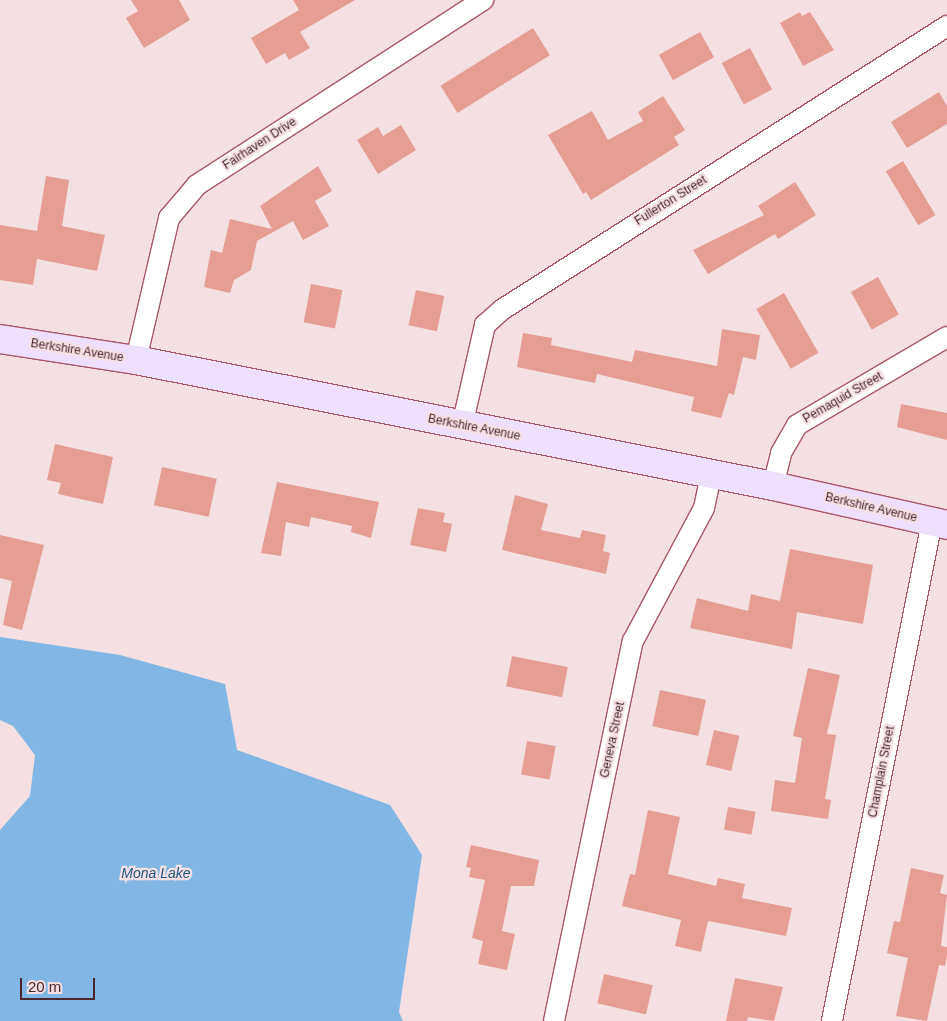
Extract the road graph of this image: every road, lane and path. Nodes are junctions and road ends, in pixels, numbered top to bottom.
1 (483, 0) edge
2 (947, 26) edge
3 (947, 337) edge
4 (0, 339) edge
5 (136, 360) junction
6 (462, 426) junction
7 (710, 474) junction
8 (773, 486) junction
9 (939, 524) edge
10 (554, 1021) edge
11 (832, 1021) edge

1 - 5 street, Fairhaven Drive
2 - 6 street, Fullerton Street
3 - 8 street, Pemaquid Street
4 - 5 main road, Berkshire Avenue
5 - 6 main road, Berkshire Avenue
6 - 7 main road, Berkshire Avenue
7 - 8 main road, Berkshire Avenue
7 - 10 street, Geneva Street
8 - 9 main road, Berkshire Avenue
9 - 11 street, Champlain Street

